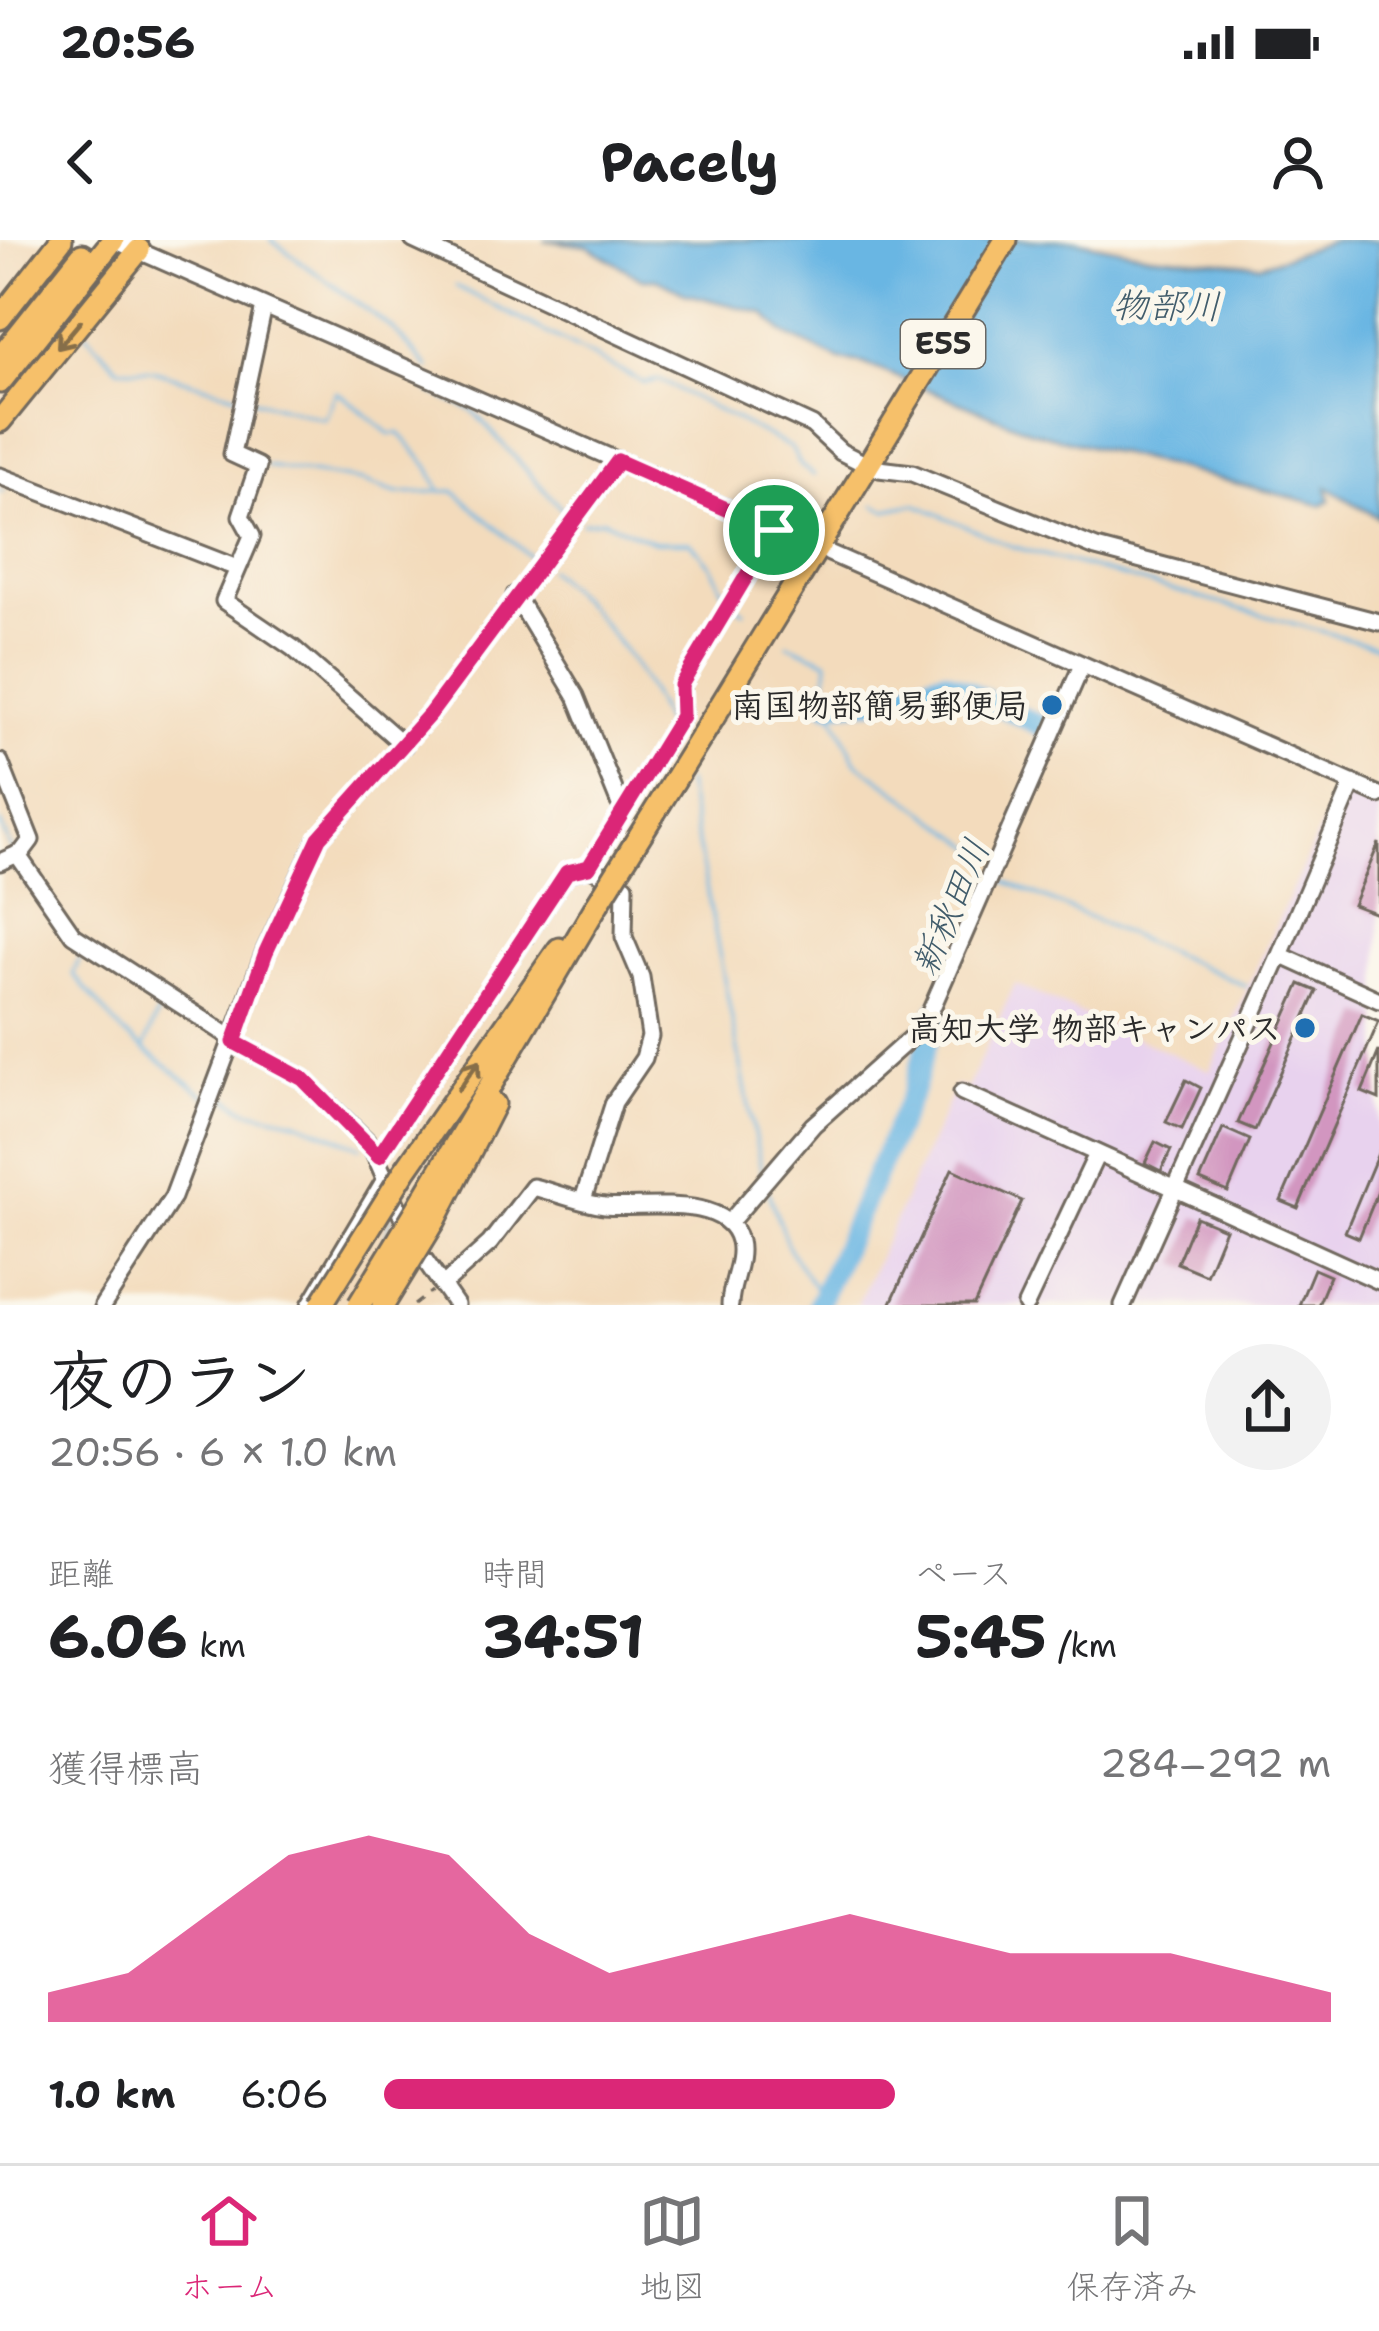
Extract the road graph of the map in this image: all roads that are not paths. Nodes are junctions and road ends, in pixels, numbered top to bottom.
1 (61, 240) edge
2 (413, 240) edge
3 (1006, 240) edge
4 (102, 244) edge
5 (139, 250) junction
6 (264, 306) junction
7 (0, 318) edge
8 (0, 358) edge
9 (0, 382) edge
10 (0, 421) edge
11 (873, 460) junction
12 (618, 461) junction
13 (0, 476) edge
14 (774, 530) junction
15 (808, 544) dead end
16 (829, 553) dead end
17 (237, 568) junction
18 (515, 595) junction
19 (1379, 622) edge
20 (1082, 664) junction
21 (404, 745) junction
22 (0, 762) edge
23 (1352, 783) junction
24 (1379, 795) edge
25 (626, 807) junction
26 (17, 854) junction
27 (0, 862) edge
28 (589, 867) junction
29 (598, 903) junction
30 (1280, 956) junction
31 (1379, 1000) edge
32 (235, 1041) junction
33 (962, 1092) dead end
34 (1096, 1154) junction
35 (379, 1156) junction
36 (395, 1174) junction
37 (1175, 1190) junction
38 (583, 1200) junction
39 (426, 1214) junction
40 (729, 1223) junction
41 (423, 1259) junction
42 (1379, 1281) edge
43 (441, 1285) junction
44 (102, 1305) edge
45 (310, 1305) edge
46 (321, 1305) edge
47 (359, 1305) edge
48 (383, 1305) edge
49 (395, 1305) edge
50 (456, 1305) edge
51 (730, 1305) edge
52 (1026, 1305) edge
53 (1123, 1305) edge

1 - 7 highway
2 - 11 street
3 - 11 highway, E55
4 - 5 street
4 - 8 highway
4 - 9 highway
5 - 6 street
5 -> 10 highway
6 - 12 street
6 - 17 street
11 - 19 street
11 - 29 highway, E55, bridge
12 - 14 street
12 - 18 street
13 - 17 street
14 - 15 street
14 - 25 street
16 - 20 street
17 - 21 street
18 - 21 street
18 - 25 street
20 - 23 street
20 - 40 street
21 - 32 street
22 - 26 street
23 - 24 street
23 - 30 street
25 - 28 street
26 - 27 street
26 - 32 street
28 - 35 street
28 - 38 street
36 -> 29 highway
29 - 39 highway, E55
30 - 31 street
30 - 37 street
32 - 35 street
32 - 44 street
33 - 34 street
34 - 37 street
34 - 52 street
35 - 36 street
36 - 41 street
36 - 45 street
36 - 46 highway, bridge
37 - 42 street
37 - 53 street
38 - 40 street
38 - 43 street
39 - 47 highway, bridge
39 - 48 highway, bridge
40 - 51 street
41 - 43 street
41 - 49 street
43 - 50 street

